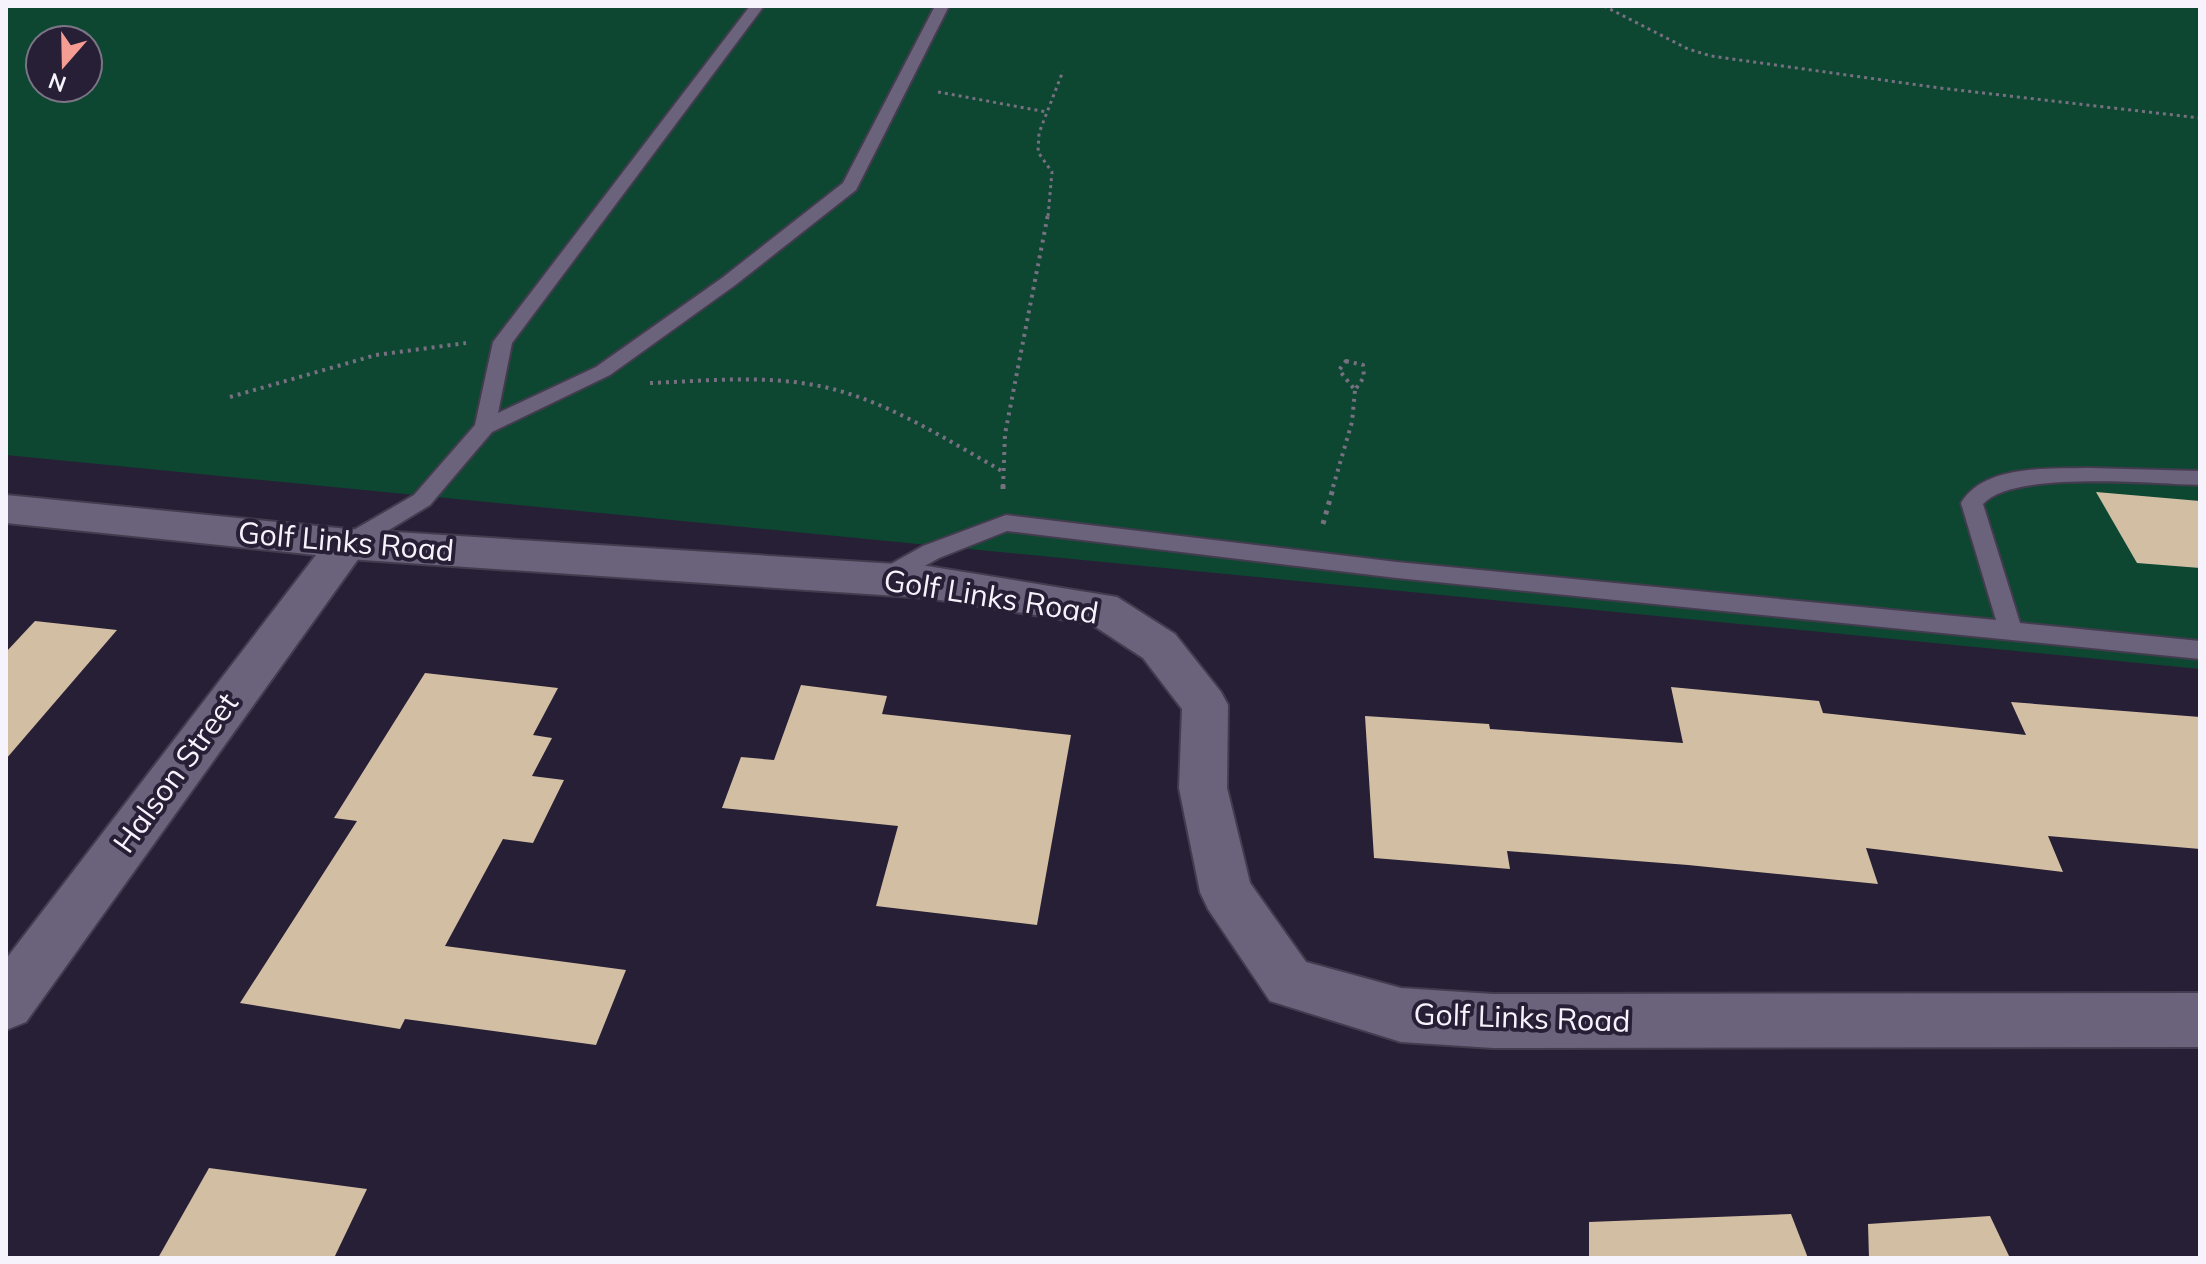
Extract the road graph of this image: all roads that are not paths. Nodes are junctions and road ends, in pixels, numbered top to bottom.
1 (757, 6) edge
2 (942, 6) edge
3 (485, 427) junction
4 (2200, 478) edge
5 (6, 509) edge
6 (348, 544) junction
7 (883, 579) junction
8 (2011, 631) junction
9 (2200, 650) edge
10 (6, 1003) edge
11 (2200, 1020) edge

1 - 3 lane
2 - 3 lane
3 - 6 lane
4 - 8 lane
5 - 6 street, Golf Links Road
6 - 7 street, Golf Links Road
6 - 10 street, Halson Street
7 - 8 lane
7 - 11 street, Golf Links Road
8 - 9 lane

